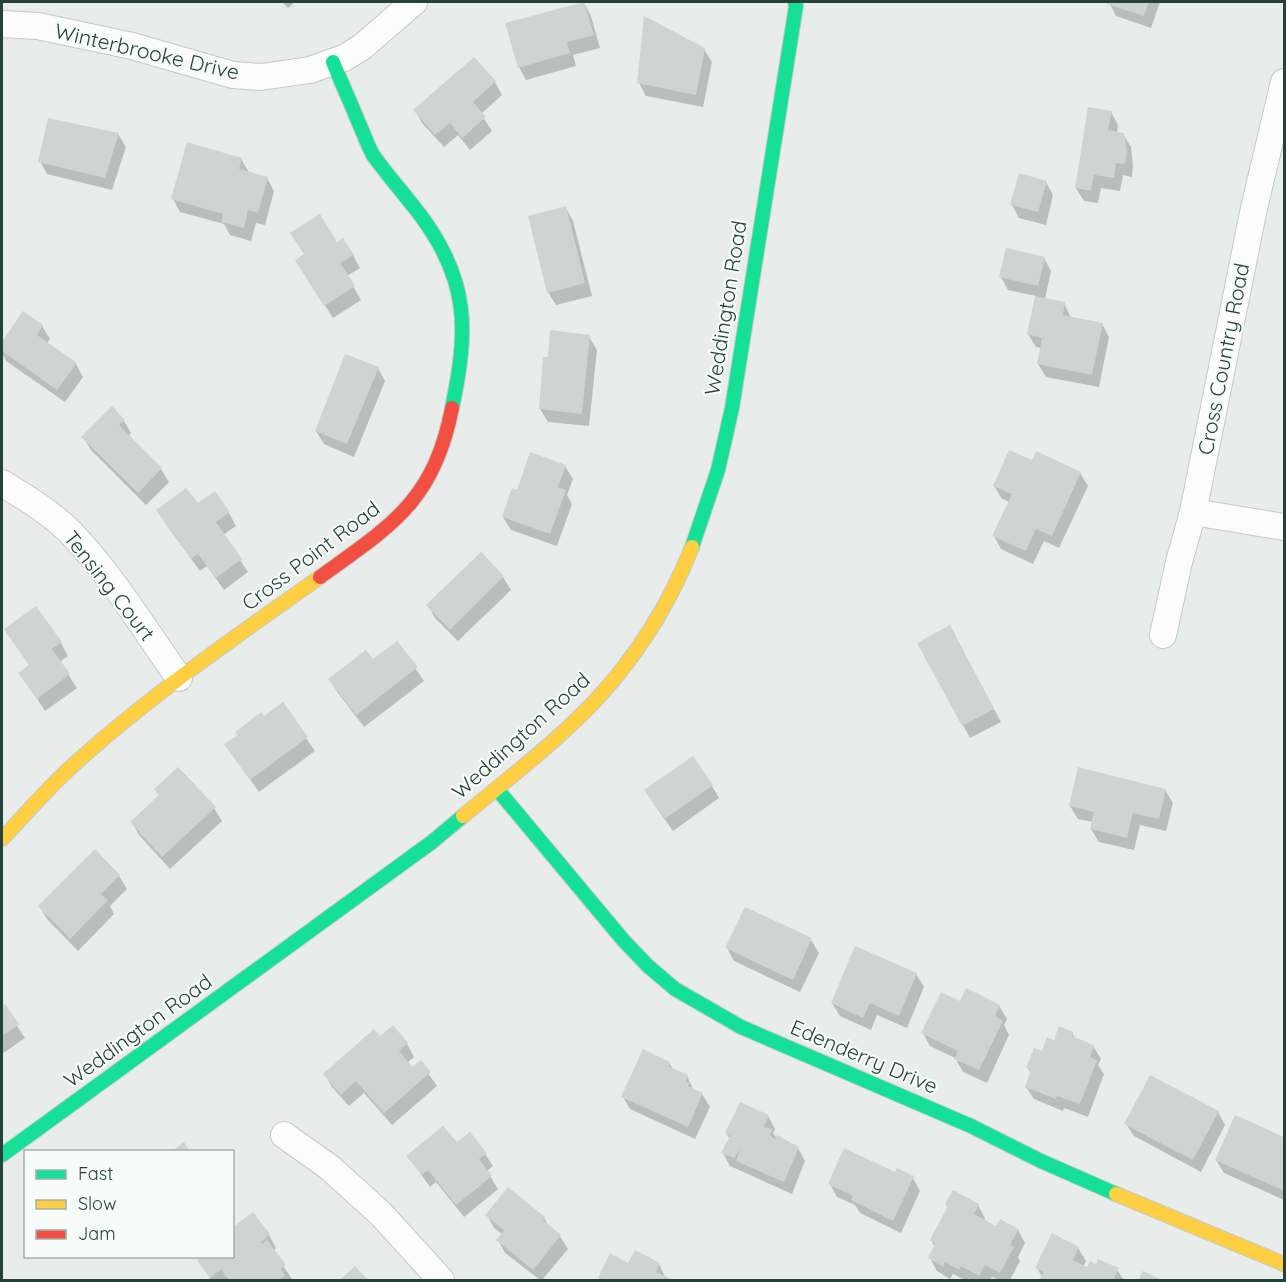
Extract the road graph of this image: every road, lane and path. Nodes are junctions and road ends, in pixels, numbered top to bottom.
1 (414, 2) edge
2 (797, 3) edge
3 (2, 24) edge
4 (333, 62) junction
5 (1284, 82) edge
6 (2, 483) edge
7 (1193, 512) junction
8 (1284, 527) edge
9 (1162, 635) dead end
10 (179, 678) junction
11 (497, 789) junction
12 (2, 839) edge
13 (284, 1135) dead end
14 (2, 1155) edge
15 (1284, 1264) edge
16 (441, 1281) edge

1 - 4 street, Winterbrooke Drive
2 - 11 street, Weddington Road
3 - 4 street, Winterbrooke Drive
4 - 10 street, Cross Point Road
5 - 7 street, Cross Country Road
6 - 10 street, Tensing Court
7 - 8 street
7 - 9 street, Cross Country Road
10 - 12 street, Cross Point Road
11 - 14 street, Weddington Road
11 - 15 street, Edenderry Drive
13 - 16 street

